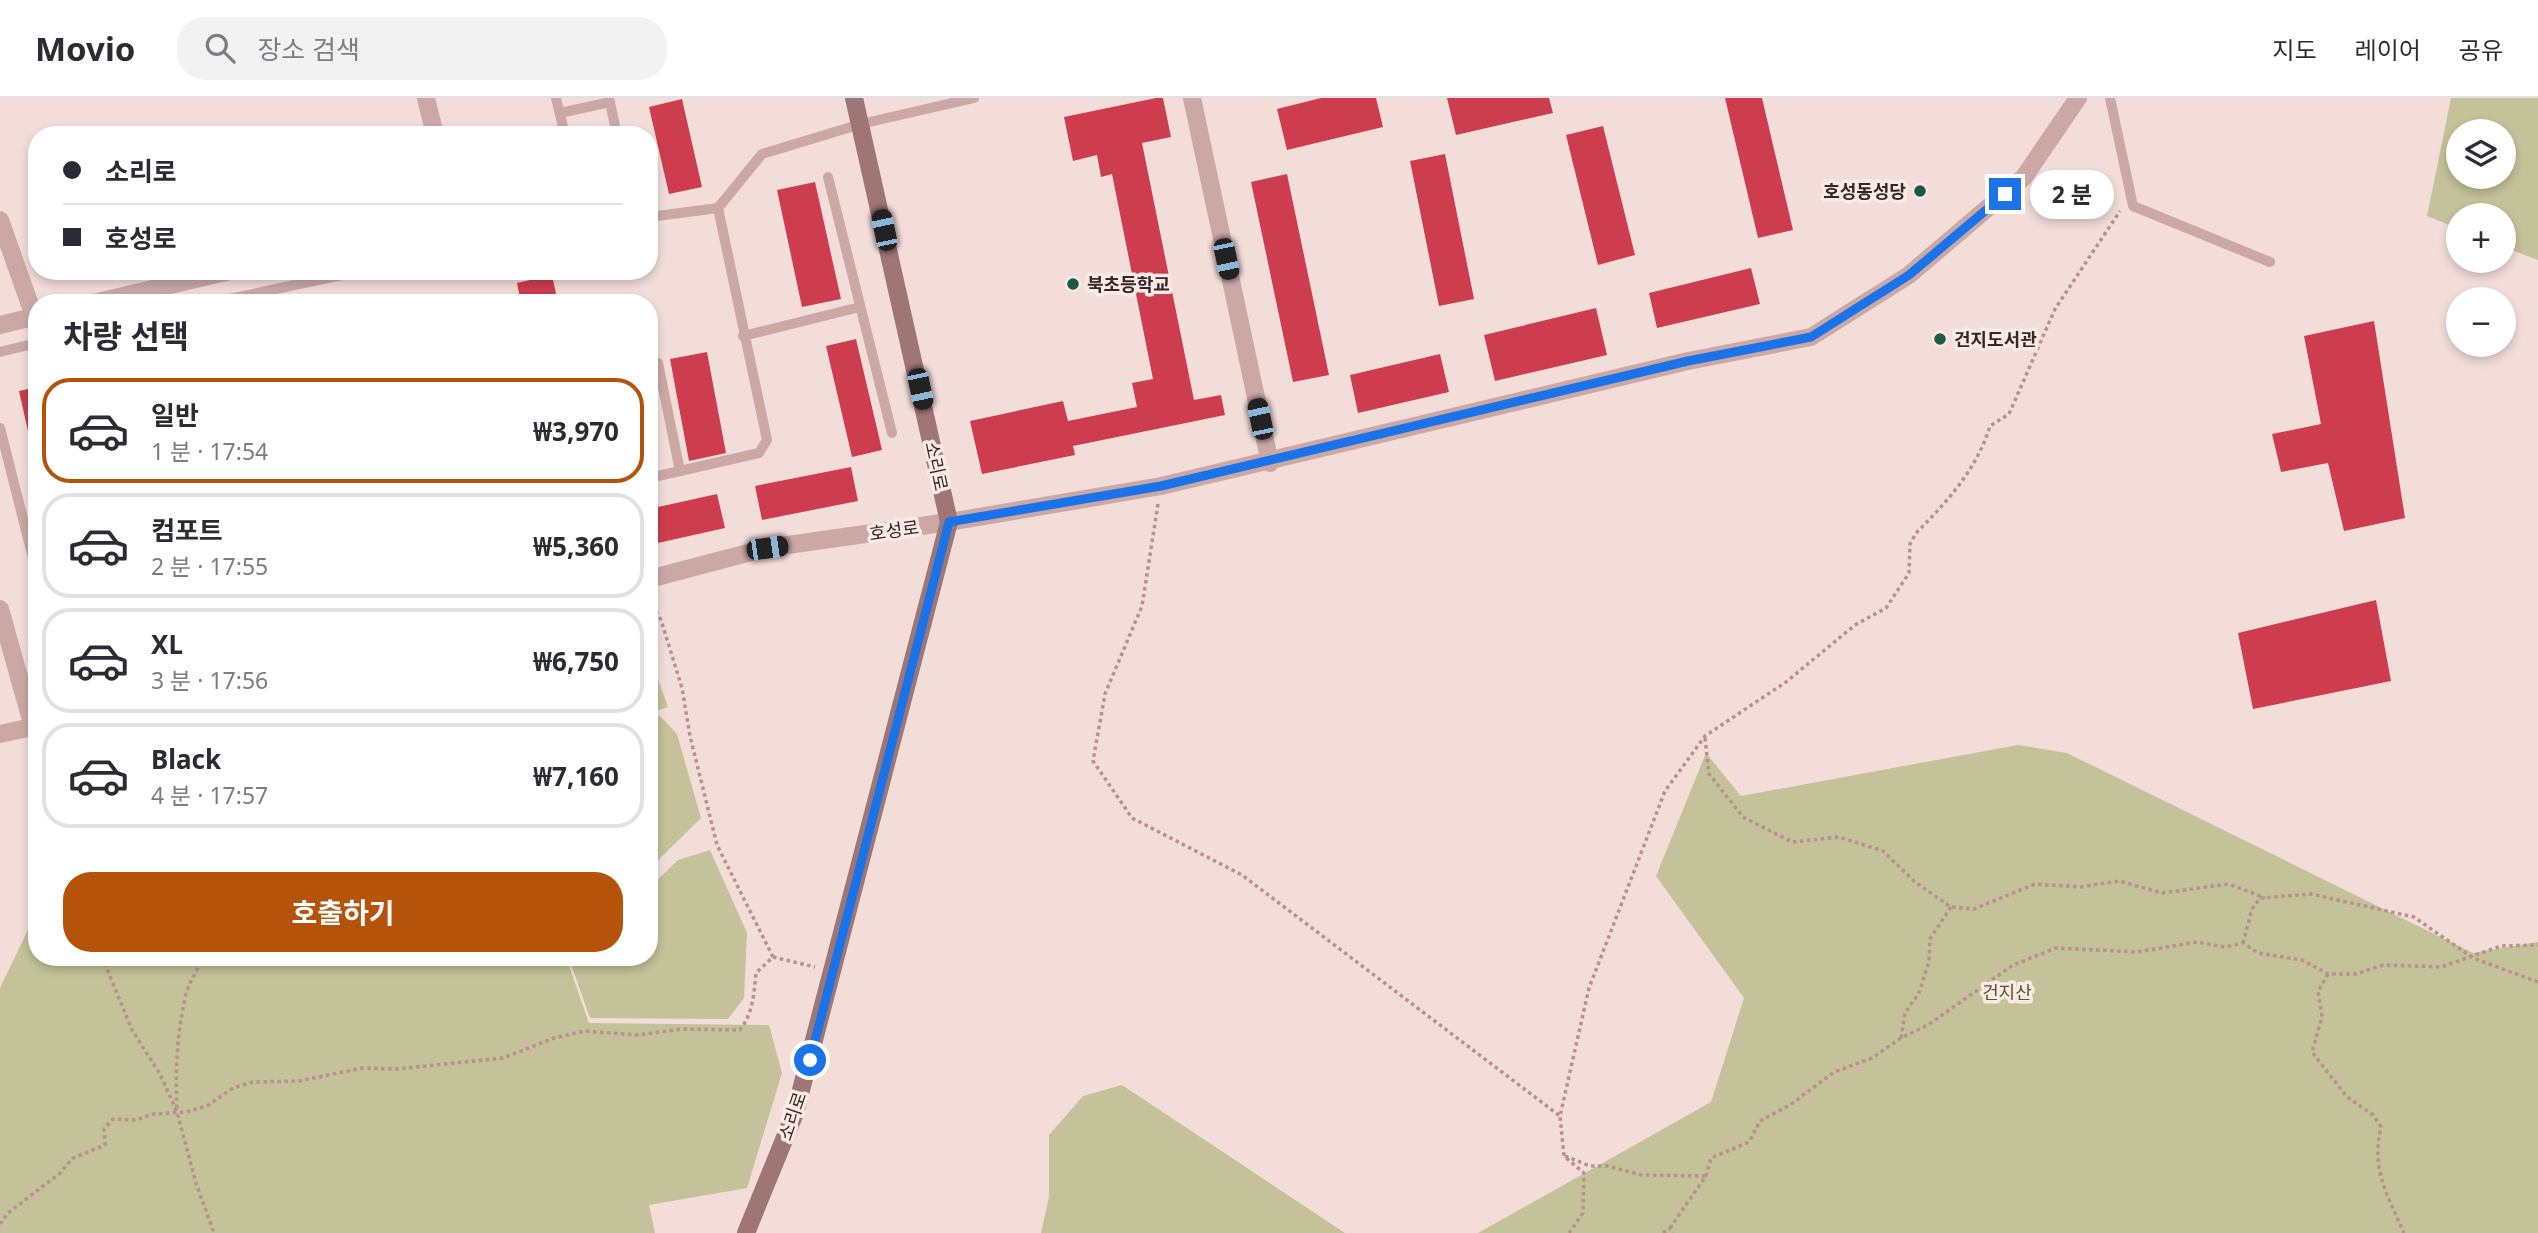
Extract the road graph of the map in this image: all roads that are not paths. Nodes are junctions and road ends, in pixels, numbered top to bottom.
1 (426, 98) edge
2 (556, 98) edge
3 (854, 98) edge
4 (974, 98) edge
5 (1192, 98) edge
6 (2078, 98) edge
7 (2110, 98) edge
8 (610, 100) edge
9 (560, 113) junction
10 (861, 124) junction
11 (433, 126) edge
12 (563, 126) edge
13 (615, 126) edge
14 (828, 177) dead end
15 (718, 208) junction
16 (658, 216) edge
17 (0, 220) edge
18 (2270, 261) dead end
19 (191, 280) edge
20 (321, 280) edge
21 (132, 294) edge
22 (260, 294) edge
23 (28, 295) edge
24 (860, 307) junction
25 (28, 318) edge
26 (0, 325) edge
27 (743, 335) junction
28 (28, 345) edge
29 (0, 352) edge
30 (658, 363) edge
31 (0, 428) edge
32 (892, 433) dead end
33 (1270, 463) junction
34 (680, 471) junction
35 (658, 476) edge
36 (949, 522) junction
37 (28, 538) edge
38 (658, 577) edge
39 (0, 609) edge
40 (28, 703) edge
41 (28, 728) edge
42 (0, 734) edge
43 (746, 1233) edge

1 - 11 street
2 - 9 lane
3 - 10 street, 소리로
4 - 10 lane
5 - 33 street
6 - 33 street, 호성로
7 - 18 lane
8 - 9 lane
8 - 13 lane
9 - 12 lane
10 - 15 lane
10 - 36 street, 소리로
14 - 24 lane
15 - 16 lane
15 - 27 lane
17 - 23 street
19 - 21 street
20 - 22 lane
24 - 27 lane
24 - 32 lane
25 - 26 street
27 - 34 lane
28 - 29 lane
30 - 34 lane
31 - 37 lane
33 - 36 street, 호성로
34 - 35 lane
36 - 38 street, 호성로
36 - 43 street, 소리로
39 - 40 street
41 - 42 street

